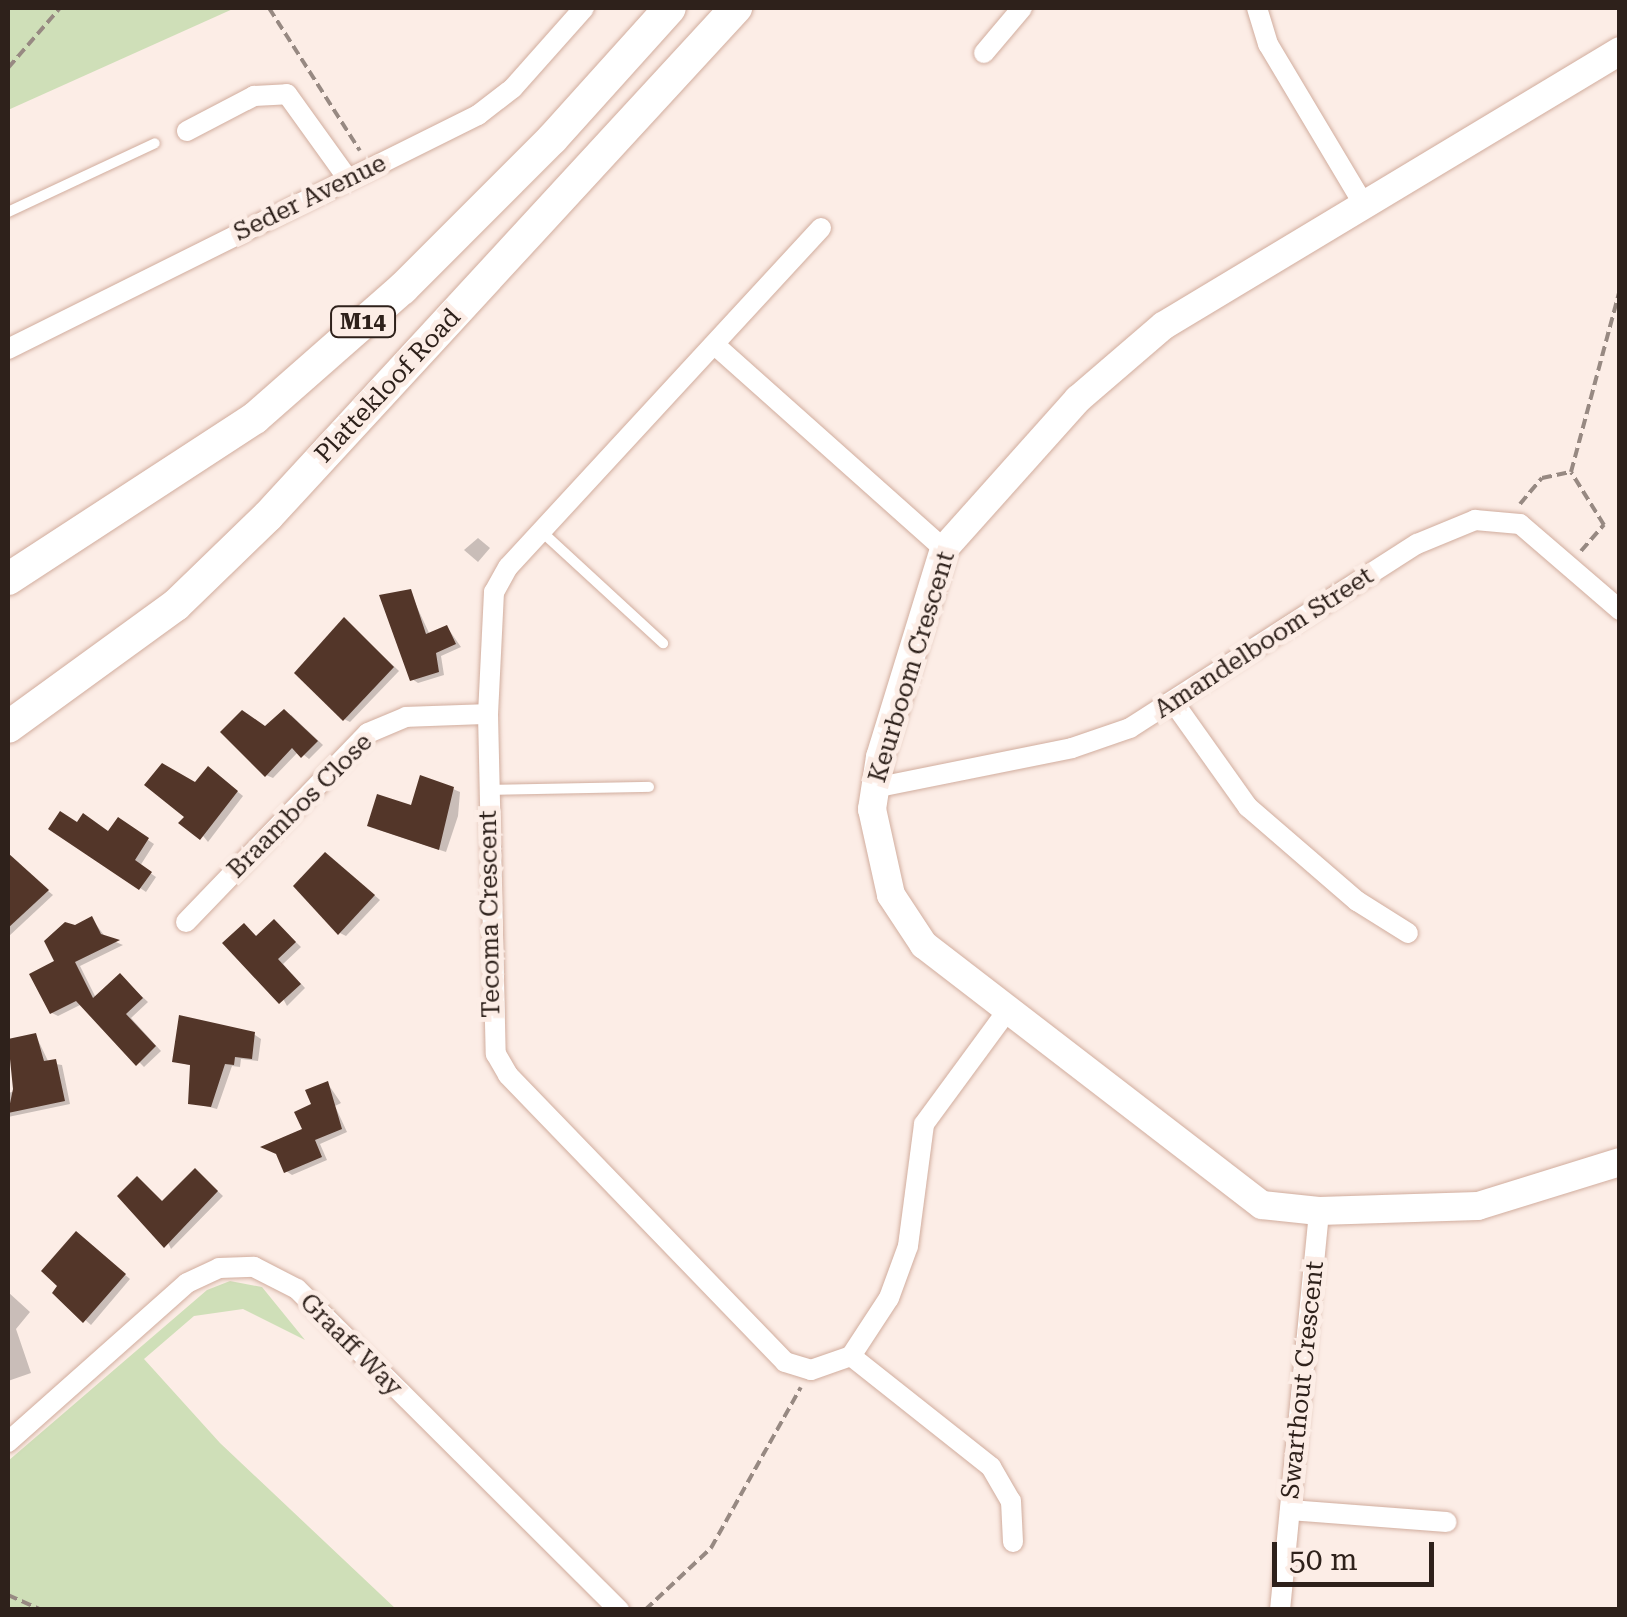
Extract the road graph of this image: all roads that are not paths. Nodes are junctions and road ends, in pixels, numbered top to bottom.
1 (584, 8) edge
2 (670, 8) edge
3 (736, 8) edge
4 (1022, 8) edge
5 (1256, 8) edge
6 (1620, 52) edge
7 (984, 54) dead end
8 (187, 131) dead end
9 (155, 143) dead end
10 (348, 179) junction
11 (1364, 207) junction
12 (8, 212) edge
13 (821, 228) dead end
14 (715, 345) junction
15 (8, 348) edge
16 (541, 531) junction
17 (944, 549) junction
18 (8, 579) edge
19 (1620, 610) edge
20 (664, 643) dead end
21 (1174, 703) junction
22 (488, 714) junction
23 (8, 728) edge
24 (649, 787) dead end
25 (874, 788) junction
26 (488, 790) junction
27 (186, 922) dead end
28 (1408, 932) dead end
29 (1008, 1011) junction
30 (1620, 1162) edge
31 (1319, 1211) junction
32 (851, 1356) junction
33 (8, 1442) edge
34 (1290, 1510) junction
35 (1447, 1522) dead end
36 (1014, 1542) dead end
37 (619, 1610) edge
38 (1280, 1610) edge

1 - 10 street, Seder Avenue
2 - 18 main road, M14
3 - 23 main road, Plattekloof Road / M14
4 - 7 street
5 - 11 street
6 - 11 street, Keurboom Crescent
8 - 10 street
9 - 12 lane
10 - 15 street, Seder Avenue
11 - 17 street, Keurboom Crescent
13 - 14 street, Tecoma Crescent
14 - 16 street, Tecoma Crescent
14 - 17 street
16 - 20 lane
16 - 22 street, Tecoma Crescent
17 - 25 street, Keurboom Crescent
19 - 21 street, Amandelboom Street
21 - 25 street, Amandelboom Street
21 - 28 street
22 - 26 street, Tecoma Crescent
22 - 27 street, Braambos Close
24 - 26 lane
25 - 29 street, Keurboom Crescent
26 - 32 street, Tecoma Crescent
29 - 31 street, Keurboom Crescent
29 - 32 street
30 - 31 street, Keurboom Crescent
31 - 34 street, Swarthout Crescent
32 - 36 street
33 - 37 street, Graaff Way
34 - 35 street
34 - 38 street, Swarthout Crescent

